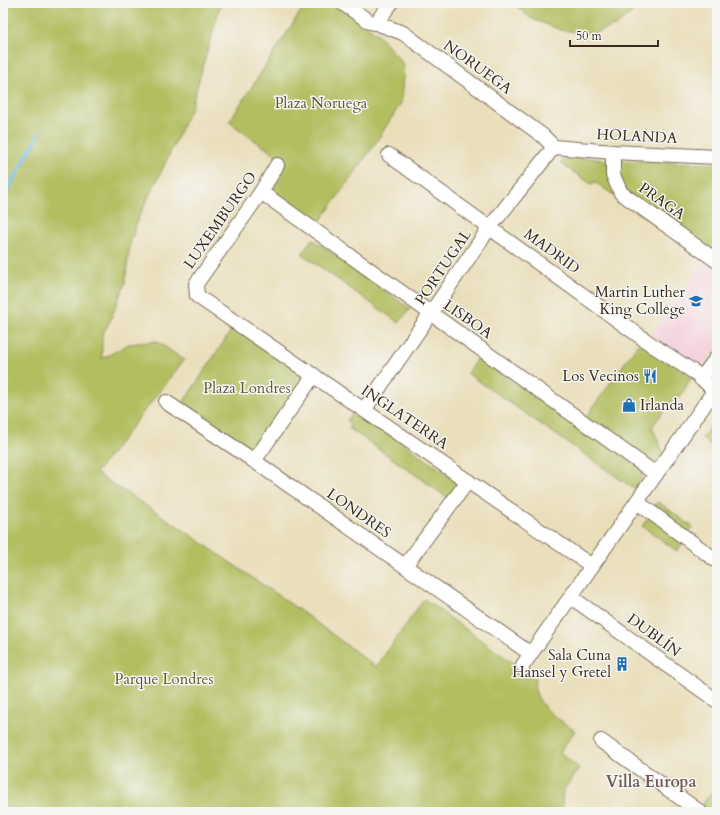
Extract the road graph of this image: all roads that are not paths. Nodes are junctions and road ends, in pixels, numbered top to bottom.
1 (342, 3) edge
2 (391, 3) edge
3 (376, 23) junction
4 (554, 147) junction
5 (613, 152) junction
6 (389, 155) dead end
7 (717, 157) edge
8 (278, 165) dead end
9 (261, 192) junction
10 (490, 227) junction
11 (717, 261) edge
12 (197, 296) joint
13 (431, 314) junction
14 (717, 357) edge
15 (314, 375) junction
16 (701, 378) junction
17 (715, 392) edge
18 (166, 402) dead end
19 (364, 410) junction
20 (254, 461) junction
21 (656, 474) junction
22 (468, 481) junction
23 (637, 502) junction
24 (717, 561) edge
25 (405, 566) junction
26 (592, 566) junction
27 (571, 597) junction
28 (717, 701) edge
29 (601, 741) dead end
30 (700, 812) edge

1 - 3 street, NORUEGA
2 - 3 street
3 - 4 street, NORUEGA
4 - 5 street, HOLANDA
4 - 10 street, PORTUGAL
5 - 7 street, HOLANDA
5 - 11 street, PRAGA
6 - 10 street, MADRID
8 - 9 street, LUXEMBURGO
9 - 12 street, LUXEMBURGO
9 - 13 street, LISBOA
10 - 13 street, PORTUGAL
10 - 16 street, MADRID
12 - 15 street, INGLATERRA
13 - 19 street, PORTUGAL
13 - 21 street, LISBOA
14 - 16 street
15 - 19 street, INGLATERRA
15 - 20 street
16 - 17 street, MADRID
17 - 21 street
18 - 20 street, LONDRES
19 - 22 street, INGLATERRA
20 - 25 street, LONDRES
21 - 23 street
22 - 25 street
22 - 26 street, INGLATERRA
23 - 24 street
23 - 26 street
25 - 27 street, LONDRES
26 - 27 street
27 - 28 street, DUBLÍN
29 - 30 street

